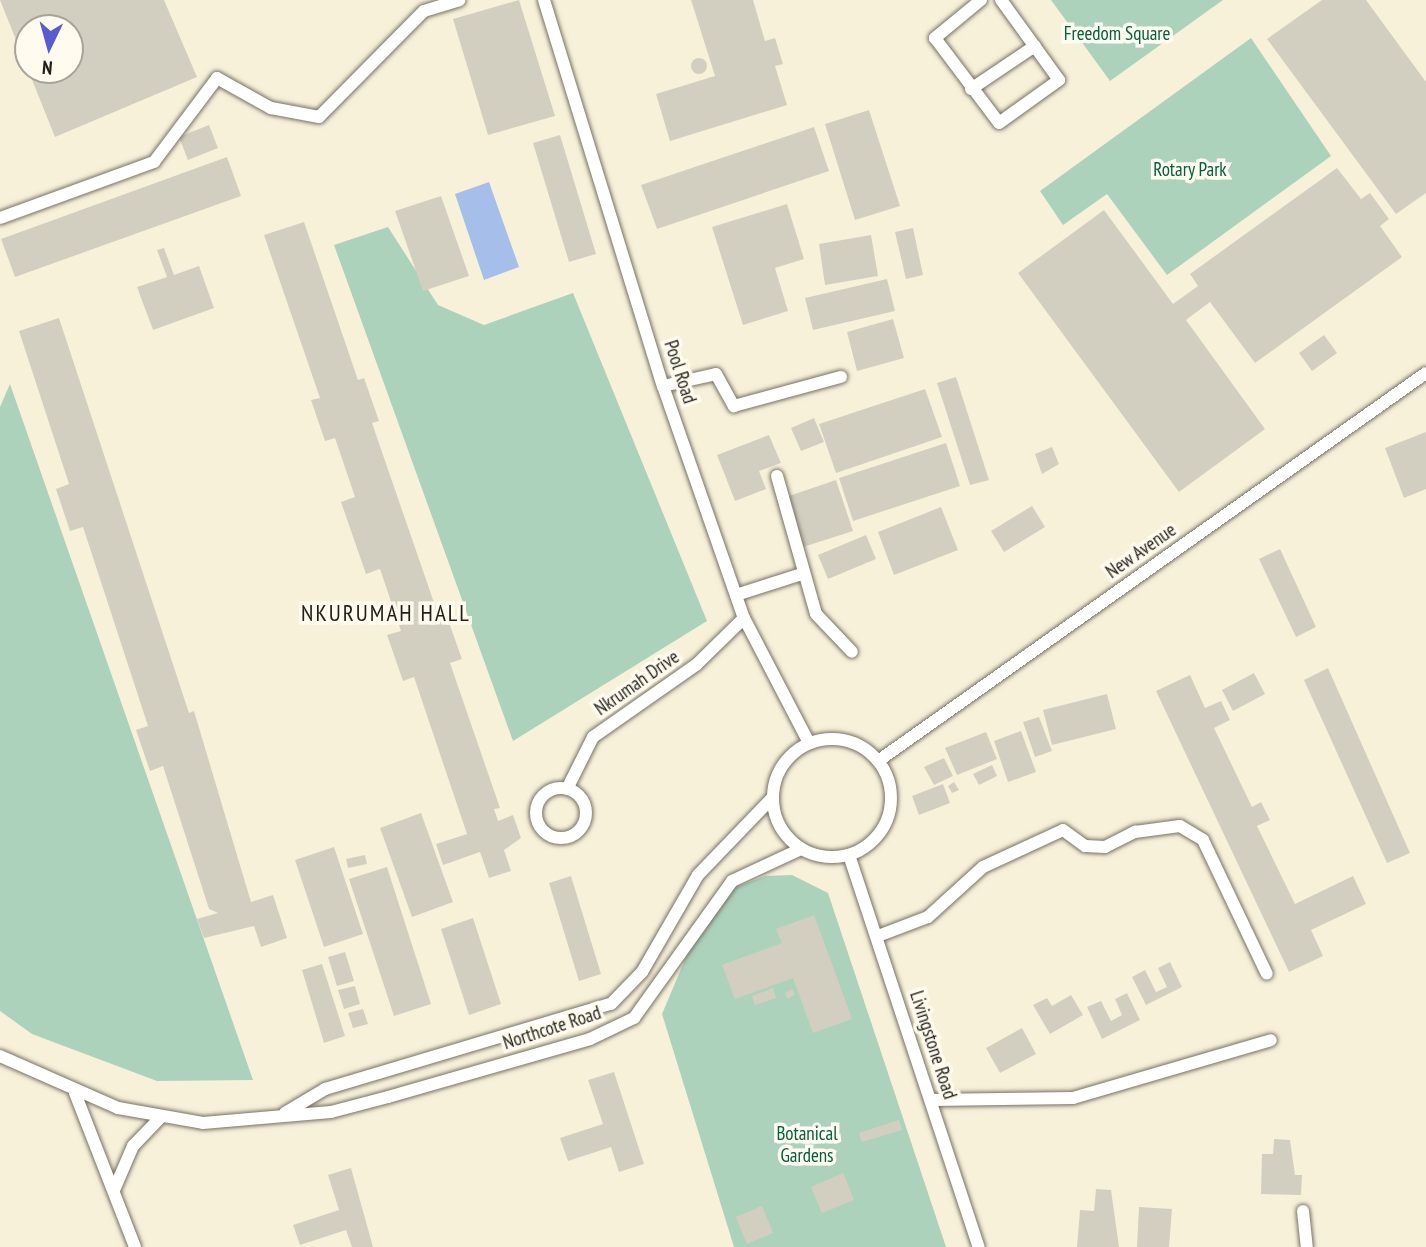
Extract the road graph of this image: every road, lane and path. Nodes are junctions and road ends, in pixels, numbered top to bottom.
1 (459, 0) edge
2 (544, 0) edge
3 (981, 0) edge
4 (1000, 0) edge
5 (1035, 46) junction
6 (971, 89) junction
7 (0, 218) edge
8 (1426, 373) edge
9 (841, 377) dead end
10 (663, 386) junction
11 (777, 476) dead end
12 (802, 574) junction
13 (736, 595) junction
14 (744, 618) junction
15 (852, 652) dead end
16 (809, 743) junction
17 (878, 761) junction
18 (567, 789) junction
19 (772, 798) junction
20 (801, 849) junction
21 (849, 855) junction
22 (877, 936) junction
23 (1267, 974) dead end
24 (1271, 1040) dead end
25 (0, 1056) edge
26 (75, 1093) junction
27 (931, 1100) junction
28 (282, 1115) junction
29 (160, 1118) junction
30 (114, 1190) junction
31 (1303, 1211) dead end
32 (135, 1247) edge
33 (979, 1247) edge
34 (1307, 1247) edge

1 - 7 lane
2 - 10 lane, Pool Road
3 - 6 lane
4 - 5 lane
5 - 6 lane
5 - 6 lane
8 - 17 lane, New Avenue
9 - 10 lane
10 - 13 lane, Pool Road
11 - 12 lane
12 - 13 lane
12 - 15 lane
13 - 14 lane, Pool Road
14 - 16 lane, Pool Road
14 - 18 lane, Nkrumah Drive
16 - 17 lane
16 - 19 lane
17 - 21 lane
18 - 18 lane
19 - 20 lane
19 - 28 lane, Northcote Road
20 - 21 lane
20 - 28 lane, Northcote Road
21 - 22 lane, Livingstone Road
22 - 23 lane
22 - 27 lane, Livingstone Road
24 - 27 lane
25 - 26 lane, Northcote Road
26 - 29 lane, Northcote Road
26 - 30 lane
27 - 33 lane, Livingstone Road
28 - 29 lane, Northcote Road
29 - 30 lane
30 - 32 lane
31 - 34 lane

